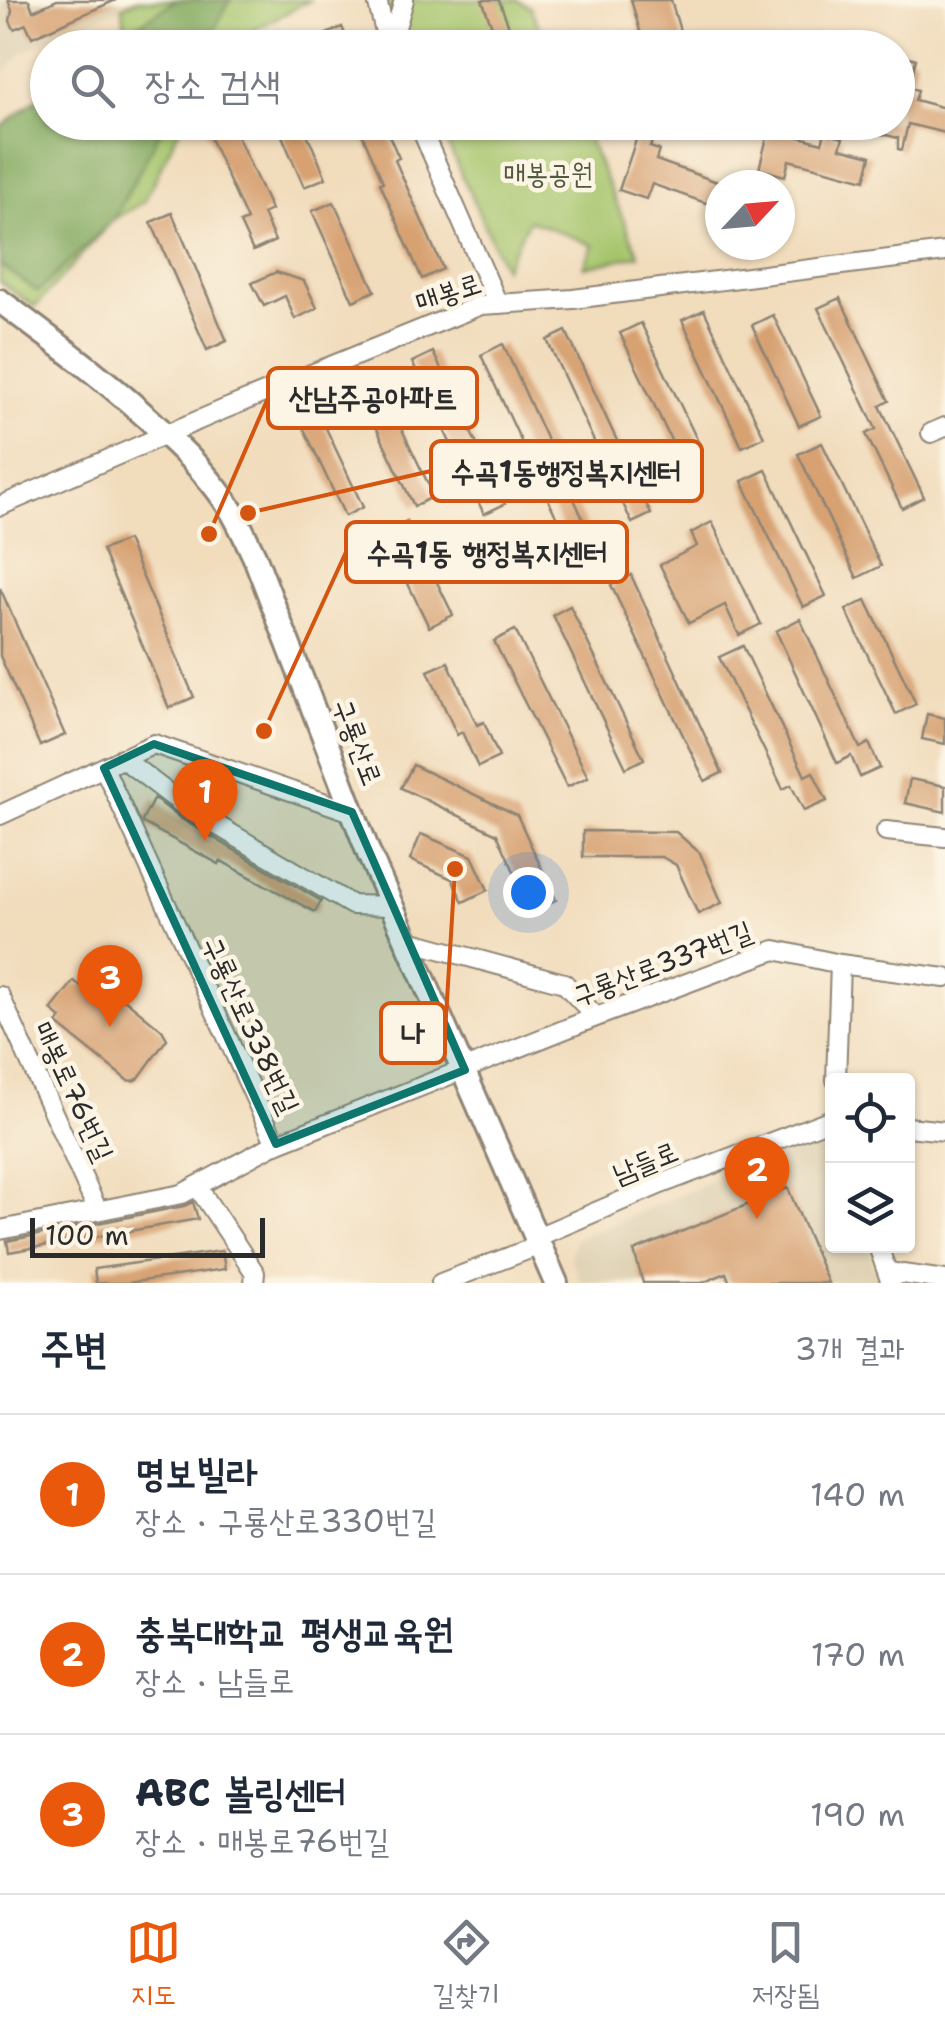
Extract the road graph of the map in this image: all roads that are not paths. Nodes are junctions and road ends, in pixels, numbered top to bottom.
1 (377, 0) edge
2 (404, 0) edge
3 (384, 30) edge
4 (395, 30) edge
5 (425, 140) edge
6 (945, 252) edge
7 (0, 300) edge
8 (498, 304) junction
9 (167, 436) junction
10 (0, 506) edge
11 (122, 758) junction
12 (104, 768) junction
13 (352, 812) junction
14 (0, 815) edge
15 (886, 830) dead end
16 (945, 837) edge
17 (392, 906) junction
18 (406, 940) junction
19 (840, 964) junction
20 (945, 978) edge
21 (0, 996) edge
22 (596, 1017) junction
23 (465, 1070) junction
24 (836, 1073) edge
25 (825, 1121) edge
26 (915, 1127) edge
27 (945, 1131) edge
28 (276, 1144) junction
29 (197, 1186) junction
30 (97, 1209) junction
31 (0, 1230) edge
32 (538, 1242) junction
33 (881, 1253) edge
34 (890, 1278) edge
35 (945, 1280) edge
36 (254, 1283) edge
37 (441, 1283) edge
38 (556, 1283) edge

1 - 3 street
2 - 4 street
5 - 8 street
6 - 8 street, 매봉로
7 - 9 street, 구룡산로
8 - 9 street, 매봉로
9 - 10 street, 매봉로
9 - 13 street, 구룡산로
11 - 12 street
11 - 13 street
11 - 17 street
12 - 14 street
12 - 28 street, 구룡산로338번길
13 - 17 street, 구룡산로
15 - 16 street
17 - 18 street, 구룡산로
18 - 22 street
18 - 23 street, 구룡산로
19 - 20 street, 구룡산로337번길
19 - 22 street, 구룡산로337번길
19 - 24 street
21 - 30 street, 매봉로76번길
22 - 23 street, 구룡산로337번길
23 - 28 street, 구룡산로338번길
23 - 32 street, 구룡산로
25 - 32 street, 남들로
26 - 27 street
28 - 29 street, 구룡산로338번길
29 - 30 street, 구룡산로338번길
29 - 36 street
30 - 31 street, 구룡산로338번길
32 - 37 street, 남들로
32 - 38 street, 구룡산로
33 - 34 street
34 - 35 street

